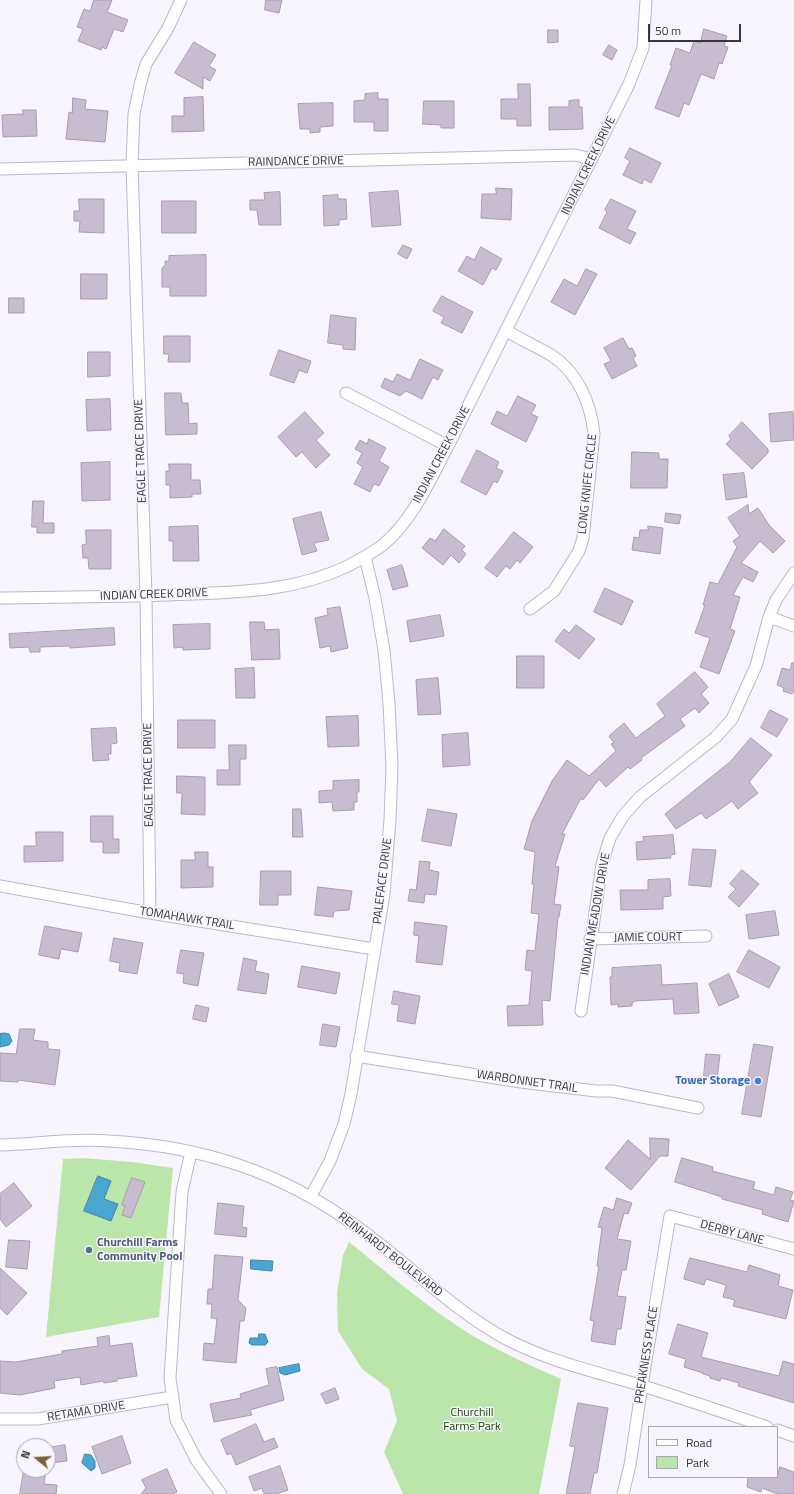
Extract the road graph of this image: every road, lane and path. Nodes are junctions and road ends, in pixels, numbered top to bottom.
1 (181, 0) edge
2 (646, 0) edge
3 (592, 158) junction
4 (132, 166) junction
5 (0, 169) edge
6 (507, 330) junction
7 (346, 393) dead end
8 (448, 446) junction
9 (365, 557) junction
10 (794, 573) edge
11 (146, 595) junction
12 (0, 598) edge
13 (530, 609) dead end
14 (769, 617) junction
15 (794, 626) edge
16 (0, 886) edge
17 (150, 913) junction
18 (706, 936) dead end
19 (590, 939) junction
20 (374, 949) junction
21 (581, 1011) dead end
22 (356, 1056) junction
23 (698, 1108) dead end
24 (0, 1145) edge
25 (191, 1152) junction
26 (311, 1196) junction
27 (670, 1216) joint
28 (794, 1249) edge
29 (642, 1385) junction
30 (172, 1398) junction
31 (0, 1422) edge
32 (764, 1426) edge
33 (778, 1430) edge
34 (794, 1436) edge
35 (221, 1494) edge
36 (623, 1494) edge

1 - 4 street, EAGLE TRACE DRIVE
2 - 3 street, INDIAN CREEK DRIVE
3 - 4 street, RAINDANCE DRIVE
3 - 6 street, INDIAN CREEK DRIVE
4 - 5 street, RAINDANCE DRIVE
4 - 11 street, EAGLE TRACE DRIVE
6 - 8 street, INDIAN CREEK DRIVE
6 - 13 street, LONG KNIFE CIRCLE
7 - 8 street
8 - 9 street, INDIAN CREEK DRIVE
9 - 11 street, INDIAN CREEK DRIVE
9 - 20 street, PALEFACE DRIVE
10 - 14 street, INDIAN MEADOW DRIVE
11 - 12 street, INDIAN CREEK DRIVE
11 - 17 street, EAGLE TRACE DRIVE
14 - 15 street
14 - 19 street, INDIAN MEADOW DRIVE
16 - 17 street, TOMAHAWK TRAIL
17 - 20 street, TOMAHAWK TRAIL
18 - 19 street, JAMIE COURT
19 - 21 street, INDIAN MEADOW DRIVE
20 - 22 street, PALEFACE DRIVE
22 - 23 street, WARBONNET TRAIL
22 - 26 street, PALEFACE DRIVE
24 - 25 street, REINHARDT BOULEVARD
25 - 26 street, REINHARDT BOULEVARD
25 - 30 street
26 - 29 street, REINHARDT BOULEVARD
27 - 28 street, DERBY LANE
27 - 29 street, PREAKNESS PLACE
29 - 32 street, REINHARDT BOULEVARD
29 - 36 street, PREAKNESS PLACE
30 - 31 street, RETAMA DRIVE
30 - 35 street
33 - 34 street

